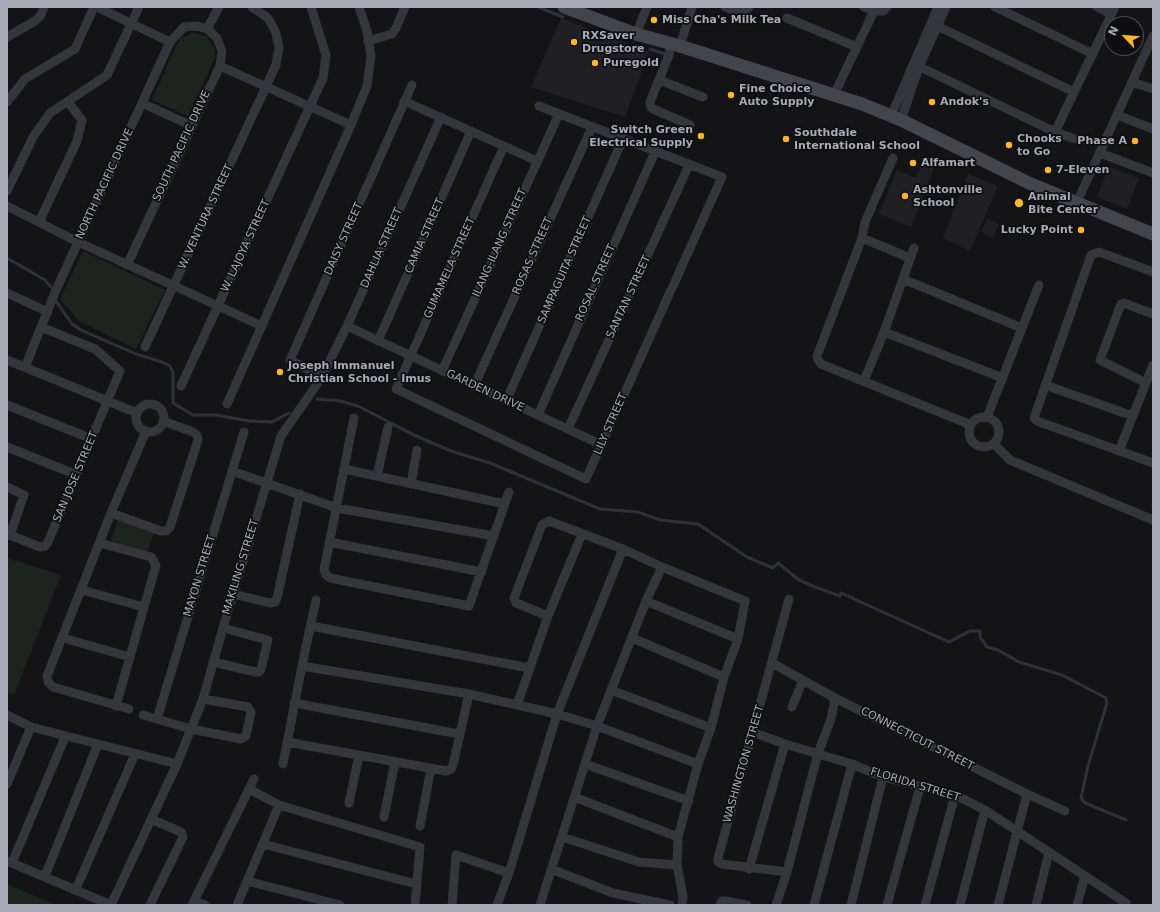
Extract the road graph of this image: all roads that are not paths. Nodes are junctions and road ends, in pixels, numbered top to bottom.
1 (44, 7) edge
2 (94, 7) edge
3 (97, 7) edge
4 (139, 7) edge
5 (219, 7) edge
6 (252, 7) edge
7 (311, 7) edge
8 (359, 7) edge
9 (405, 7) edge
10 (564, 7) edge
11 (647, 7) edge
12 (692, 7) edge
13 (725, 7) edge
14 (749, 7) edge
15 (864, 7) edge
16 (887, 7) edge
17 (938, 7) edge
18 (946, 7) edge
19 (995, 7) edge
20 (1097, 7) edge
21 (874, 11) junction
22 (1113, 11) edge
23 (787, 18) dead end
24 (132, 24) junction
25 (935, 24) junction
26 (207, 29) junction
27 (636, 34) junction
28 (1153, 36) edge
29 (7, 37) edge
30 (368, 41) junction
31 (170, 42) junction
32 (675, 45) junction
33 (857, 47) junction
34 (1151, 47) edge
35 (1093, 54) junction
36 (916, 65) junction
37 (220, 66) junction
38 (659, 80) junction
39 (1132, 82) junction
40 (412, 85) dead end
41 (268, 86) junction
42 (1153, 89) edge
43 (1074, 92) junction
44 (703, 96) dead end
45 (833, 97) junction
46 (404, 101) junction
47 (7, 102) edge
48 (68, 102) junction
49 (142, 103) junction
50 (539, 106) dead end
51 (311, 107) junction
52 (559, 114) junction
53 (1117, 115) junction
54 (441, 117) junction
55 (896, 118) junction
56 (352, 125) junction
57 (690, 125) dead end
58 (192, 126) junction
59 (592, 127) junction
60 (1153, 129) edge
61 (471, 131) junction
62 (1055, 132) junction
63 (623, 139) junction
64 (1075, 139) dead end
65 (504, 146) junction
66 (655, 152) junction
67 (1100, 152) junction
68 (893, 158) dead end
69 (537, 161) junction
70 (689, 165) junction
71 (1153, 173) edge
72 (7, 191) edge
73 (1077, 202) junction
74 (7, 206) edge
75 (39, 222) junction
76 (1153, 234) edge
77 (862, 238) junction
78 (78, 242) junction
79 (914, 248) dead end
80 (910, 258) junction
81 (127, 264) junction
82 (1153, 272) edge
83 (903, 279) junction
84 (1039, 285) dead end
85 (174, 286) junction
86 (7, 293) edge
87 (218, 306) junction
88 (48, 312) junction
89 (1153, 314) edge
90 (262, 326) junction
91 (347, 326) junction
92 (41, 327) junction
93 (1022, 328) junction
94 (884, 332) junction
95 (378, 341) junction
96 (145, 347) dead end
97 (411, 356) junction
98 (7, 360) edge
99 (1153, 364) edge
100 (25, 367) junction
101 (442, 371) junction
102 (322, 377) junction
103 (1002, 378) junction
104 (864, 381) junction
105 (1146, 383) junction
106 (1045, 385) junction
107 (182, 386) dead end
108 (474, 386) junction
109 (396, 390) joint
110 (108, 400) junction
111 (506, 401) junction
112 (227, 404) dead end
113 (7, 405) edge
114 (137, 413) junction
115 (538, 415) junction
116 (1133, 416) junction
117 (987, 417) junction
118 (354, 418) dead end
119 (163, 421) junction
120 (971, 425) junction
121 (388, 427) dead end
122 (568, 430) junction
123 (146, 431) junction
124 (244, 432) dead end
125 (92, 439) junction
126 (994, 444) junction
127 (602, 445) junction
128 (7, 447) edge
129 (417, 450) dead end
130 (1119, 451) junction
131 (1153, 464) edge
132 (344, 469) junction
133 (232, 471) junction
134 (77, 475) junction
135 (377, 476) junction
136 (266, 483) junction
137 (411, 484) junction
138 (7, 487) edge
139 (509, 492) dead end
140 (300, 494) junction
141 (505, 504) junction
142 (337, 508) junction
143 (111, 513) junction
144 (1153, 520) edge
145 (582, 534) junction
146 (8, 535) edge
147 (494, 536) junction
148 (329, 542) junction
149 (100, 543) junction
150 (623, 549) junction
151 (662, 567) junction
152 (482, 572) junction
153 (82, 590) junction
154 (233, 594) junction
155 (789, 599) dead end
156 (316, 600) dead end
157 (646, 601) junction
158 (144, 607) junction
159 (548, 616) junction
160 (311, 626) junction
161 (223, 628) junction
162 (63, 638) junction
163 (632, 638) junction
164 (738, 639) junction
165 (130, 656) junction
166 (213, 662) junction
167 (772, 663) junction
168 (302, 666) junction
169 (529, 668) junction
170 (724, 677) junction
171 (803, 680) junction
172 (611, 690) junction
173 (469, 694) junction
174 (835, 698) junction
175 (203, 699) junction
176 (294, 703) junction
177 (517, 705) junction
178 (116, 706) junction
179 (792, 707) dead end
180 (130, 709) dead end
181 (557, 714) junction
182 (7, 715) edge
183 (143, 715) dead end
184 (157, 719) junction
185 (597, 726) junction
186 (31, 727) junction
187 (711, 728) junction
188 (191, 729) junction
189 (752, 732) junction
190 (460, 734) junction
191 (65, 737) junction
192 (286, 742) junction
193 (98, 744) junction
194 (785, 744) junction
195 (818, 753) junction
196 (135, 754) junction
197 (358, 755) junction
198 (395, 762) junction
199 (177, 764) junction
200 (283, 764) dead end
201 (585, 764) junction
202 (698, 764) junction
203 (852, 764) junction
204 (431, 768) junction
205 (883, 777) junction
206 (254, 779) dead end
207 (7, 784) edge
208 (920, 787) junction
209 (249, 789) junction
210 (1027, 794) junction
211 (955, 795) junction
212 (574, 797) junction
213 (689, 801) junction
214 (349, 802) dead end
215 (279, 805) junction
216 (985, 810) junction
217 (1064, 811) dead end
218 (384, 817) dead end
219 (151, 819) junction
220 (420, 826) dead end
221 (1017, 831) junction
222 (678, 836) junction
223 (562, 837) junction
224 (262, 844) junction
225 (1049, 852) junction
226 (10, 862) edge
227 (677, 865) junction
228 (551, 869) junction
229 (749, 869) junction
230 (787, 872) junction
231 (509, 873) junction
232 (46, 876) junction
233 (1085, 876) junction
234 (247, 881) junction
235 (416, 884) junction
236 (76, 889) junction
237 (193, 903) edge
238 (1125, 904) edge
239 (111, 905) edge
240 (150, 905) edge
241 (205, 905) edge
242 (236, 905) edge
243 (340, 905) edge
244 (415, 905) edge
245 (452, 905) edge
246 (497, 905) edge
247 (540, 905) edge
248 (670, 905) edge
249 (682, 905) edge
250 (720, 905) edge
251 (747, 905) edge
252 (776, 905) edge
253 (814, 905) edge
254 (851, 905) edge
255 (887, 905) edge
256 (925, 905) edge
257 (960, 905) edge
258 (998, 905) edge
259 (1036, 905) edge
260 (1077, 905) edge

1 - 29 street
2 - 47 street
3 - 24 street
4 - 24 street
5 - 26 street
6 - 41 street, W. VENTURA STREET
7 - 51 street, W. LAJOYA STREET
8 - 30 street
9 - 30 street
10 - 27 main road
11 - 27 street
12 - 32 street
13 - 14 street
15 - 21 street
16 - 21 street
17 - 25 street
18 - 25 street
19 - 35 street
20 - 22 street
21 - 33 street
22 - 35 street
23 - 33 street
24 - 31 street
24 - 48 street
25 - 36 street
25 - 43 street
26 - 31 street, NORTH PACIFIC DRIVE
26 - 37 street, SOUTH PACIFIC DRIVE
27 - 32 main road
28 - 34 street
30 - 56 street
31 - 49 street, NORTH PACIFIC DRIVE
32 - 38 street
32 - 45 main road
33 - 45 street
34 - 39 street
35 - 43 street
36 - 55 street
36 - 62 street
37 - 41 street
37 - 58 street, SOUTH PACIFIC DRIVE
38 - 44 street
38 - 57 street
39 - 42 street
39 - 53 street
40 - 46 street, DAISY STREET
41 - 51 street
41 - 85 street, W. VENTURA STREET
43 - 62 street
45 - 55 main road
46 - 54 street
46 - 102 street, DAISY STREET
48 - 72 street
48 - 75 street
49 - 58 street
49 - 78 street, NORTH PACIFIC DRIVE
50 - 52 street
51 - 56 street
51 - 87 street, W. LAJOYA STREET
52 - 59 street
52 - 69 street, ILANG-ILANG STREET
53 - 60 street
53 - 67 street
54 - 61 street
54 - 91 street, DAHLIA STREET
55 - 73 main road
56 - 90 street
58 - 81 street, SOUTH PACIFIC DRIVE
59 - 63 street
59 - 108 street, ROSAS STREET
61 - 65 street
61 - 95 street, CAMIA STREET
62 - 64 street
63 - 66 street
63 - 111 street, SAMPAGUITA STREET
65 - 69 street
65 - 97 street, GUMAMELA STREET
66 - 70 street
66 - 115 street, ROSAL STREET
67 - 71 street
67 - 73 street
68 - 77 street
69 - 101 street, ILANG-ILANG STREET
70 - 122 street, SANTAN STREET
70 - 127 street, LILY STREET
73 - 76 main road
74 - 75 street
75 - 78 street
77 - 80 street
77 - 104 street
78 - 81 street
78 - 88 street, NORTH PACIFIC DRIVE
79 - 80 street
80 - 83 street
81 - 85 street
82 - 106 street
83 - 93 street
83 - 94 street
84 - 93 street
85 - 87 street
85 - 96 street, W. VENTURA STREET
86 - 88 street
87 - 90 street
87 - 107 street, W. LAJOYA STREET
88 - 92 street, NORTH PACIFIC DRIVE
89 - 105 street
90 - 112 street
91 - 95 street, GARDEN DRIVE
91 - 102 street, DAHLIA STREET
92 - 100 street, NORTH PACIFIC DRIVE
92 - 110 street, SAN JOSE STREET
93 - 103 street
94 - 103 street
94 - 104 street
95 - 97 street, GARDEN DRIVE
97 - 101 street, GARDEN DRIVE
97 - 109 street, GUMAMELA STREET
98 - 100 street
99 - 105 street
100 - 110 street
101 - 108 street, GARDEN DRIVE
102 - 136 street, MAKILING STREET
103 - 117 street
104 - 120 street
105 - 116 street
106 - 116 street
106 - 130 street
108 - 111 street, GARDEN DRIVE
109 - 127 street, LILY STREET
110 - 114 street
110 - 125 street, SAN JOSE STREET
111 - 115 street, GARDEN DRIVE
113 - 125 street
114 - 119 street
114 - 123 street
115 - 122 street, GARDEN DRIVE
116 - 130 street
117 - 120 street
117 - 126 street
118 - 132 street
119 - 123 street
119 - 143 street
120 - 126 street
121 - 135 street
122 - 127 street, GARDEN DRIVE
123 - 143 street
124 - 133 street, MAYON STREET
125 - 134 street, SAN JOSE STREET
126 - 144 street
128 - 134 street
129 - 137 street
130 - 131 street
132 - 135 street
132 - 142 street
133 - 136 street
133 - 184 street, MAYON STREET
134 - 146 street, SAN JOSE STREET
135 - 137 street
136 - 140 street
136 - 154 street, MAKILING STREET
137 - 141 street
138 - 146 street
139 - 141 street
140 - 142 street
140 - 154 street
141 - 147 street
142 - 147 street
142 - 148 street
143 - 149 street
145 - 150 street
145 - 159 street
145 - 159 street
147 - 152 street
148 - 152 street
148 - 152 street
149 - 153 street
149 - 158 street
150 - 151 street
150 - 181 street
151 - 157 street
151 - 164 street
153 - 158 street
153 - 162 street
154 - 161 street, MAKILING STREET
155 - 167 street, WASHINGTON STREET
156 - 160 street
157 - 163 street
157 - 164 street
158 - 165 street
159 - 169 street
160 - 168 street
160 - 169 street
161 - 166 street, MAKILING STREET
161 - 166 street
162 - 165 street
162 - 178 street
163 - 170 street
163 - 172 street
164 - 170 street
165 - 178 street
166 - 175 street, MAKILING STREET
167 - 171 street, CONNECTICUT STREET
167 - 189 street, WASHINGTON STREET
168 - 173 street
168 - 176 street
169 - 177 street
170 - 187 street
171 - 174 street, CONNECTICUT STREET
171 - 179 street
172 - 185 street
172 - 187 street
173 - 177 street
173 - 190 street
174 - 195 street
174 - 210 street, CONNECTICUT STREET
175 - 188 street, MAKILING STREET
175 - 188 street
176 - 190 street
176 - 192 street
177 - 181 street
178 - 180 street
181 - 185 street
181 - 231 street
182 - 186 street
183 - 184 street
184 - 188 street
185 - 201 street
185 - 202 street
186 - 191 street
186 - 207 street
187 - 202 street
188 - 199 street, MAKILING STREET
189 - 194 street, FLORIDA STREET
189 - 229 street, WASHINGTON STREET
190 - 204 street
191 - 193 street
191 - 226 street
192 - 197 street
192 - 200 street
193 - 196 street
193 - 232 street
194 - 195 street, FLORIDA STREET
194 - 229 street
195 - 203 street, FLORIDA STREET
195 - 230 street
196 - 199 street
196 - 236 street
197 - 198 street
197 - 214 street
198 - 204 street
198 - 218 street
199 - 219 street, MAKILING STREET
201 - 212 street
201 - 213 street
202 - 213 street
203 - 205 street, FLORIDA STREET
203 - 253 street
204 - 220 street
205 - 208 street, FLORIDA STREET
205 - 254 street
206 - 209 street
208 - 211 street, FLORIDA STREET
208 - 255 street
209 - 215 street
209 - 237 street
210 - 217 street, CONNECTICUT STREET
210 - 221 street
211 - 216 street, FLORIDA STREET
211 - 256 street
212 - 222 street
212 - 223 street
213 - 222 street
215 - 224 street
215 - 235 street
216 - 221 street, FLORIDA STREET
216 - 257 street
219 - 239 street, MAKILING STREET
219 - 240 street
221 - 225 street, FLORIDA STREET
221 - 258 street
222 - 227 street
223 - 227 street
223 - 228 street
224 - 234 street
224 - 235 street
225 - 233 street, FLORIDA STREET
225 - 259 street
226 - 232 street
227 - 249 street
228 - 247 street
228 - 248 street
229 - 230 street, WASHINGTON STREET
230 - 252 street
231 - 245 street
231 - 246 street
232 - 236 street
233 - 238 street, FLORIDA STREET
233 - 260 street
234 - 242 street
234 - 243 street
235 - 244 street
236 - 239 street
237 - 241 street
250 - 251 street

